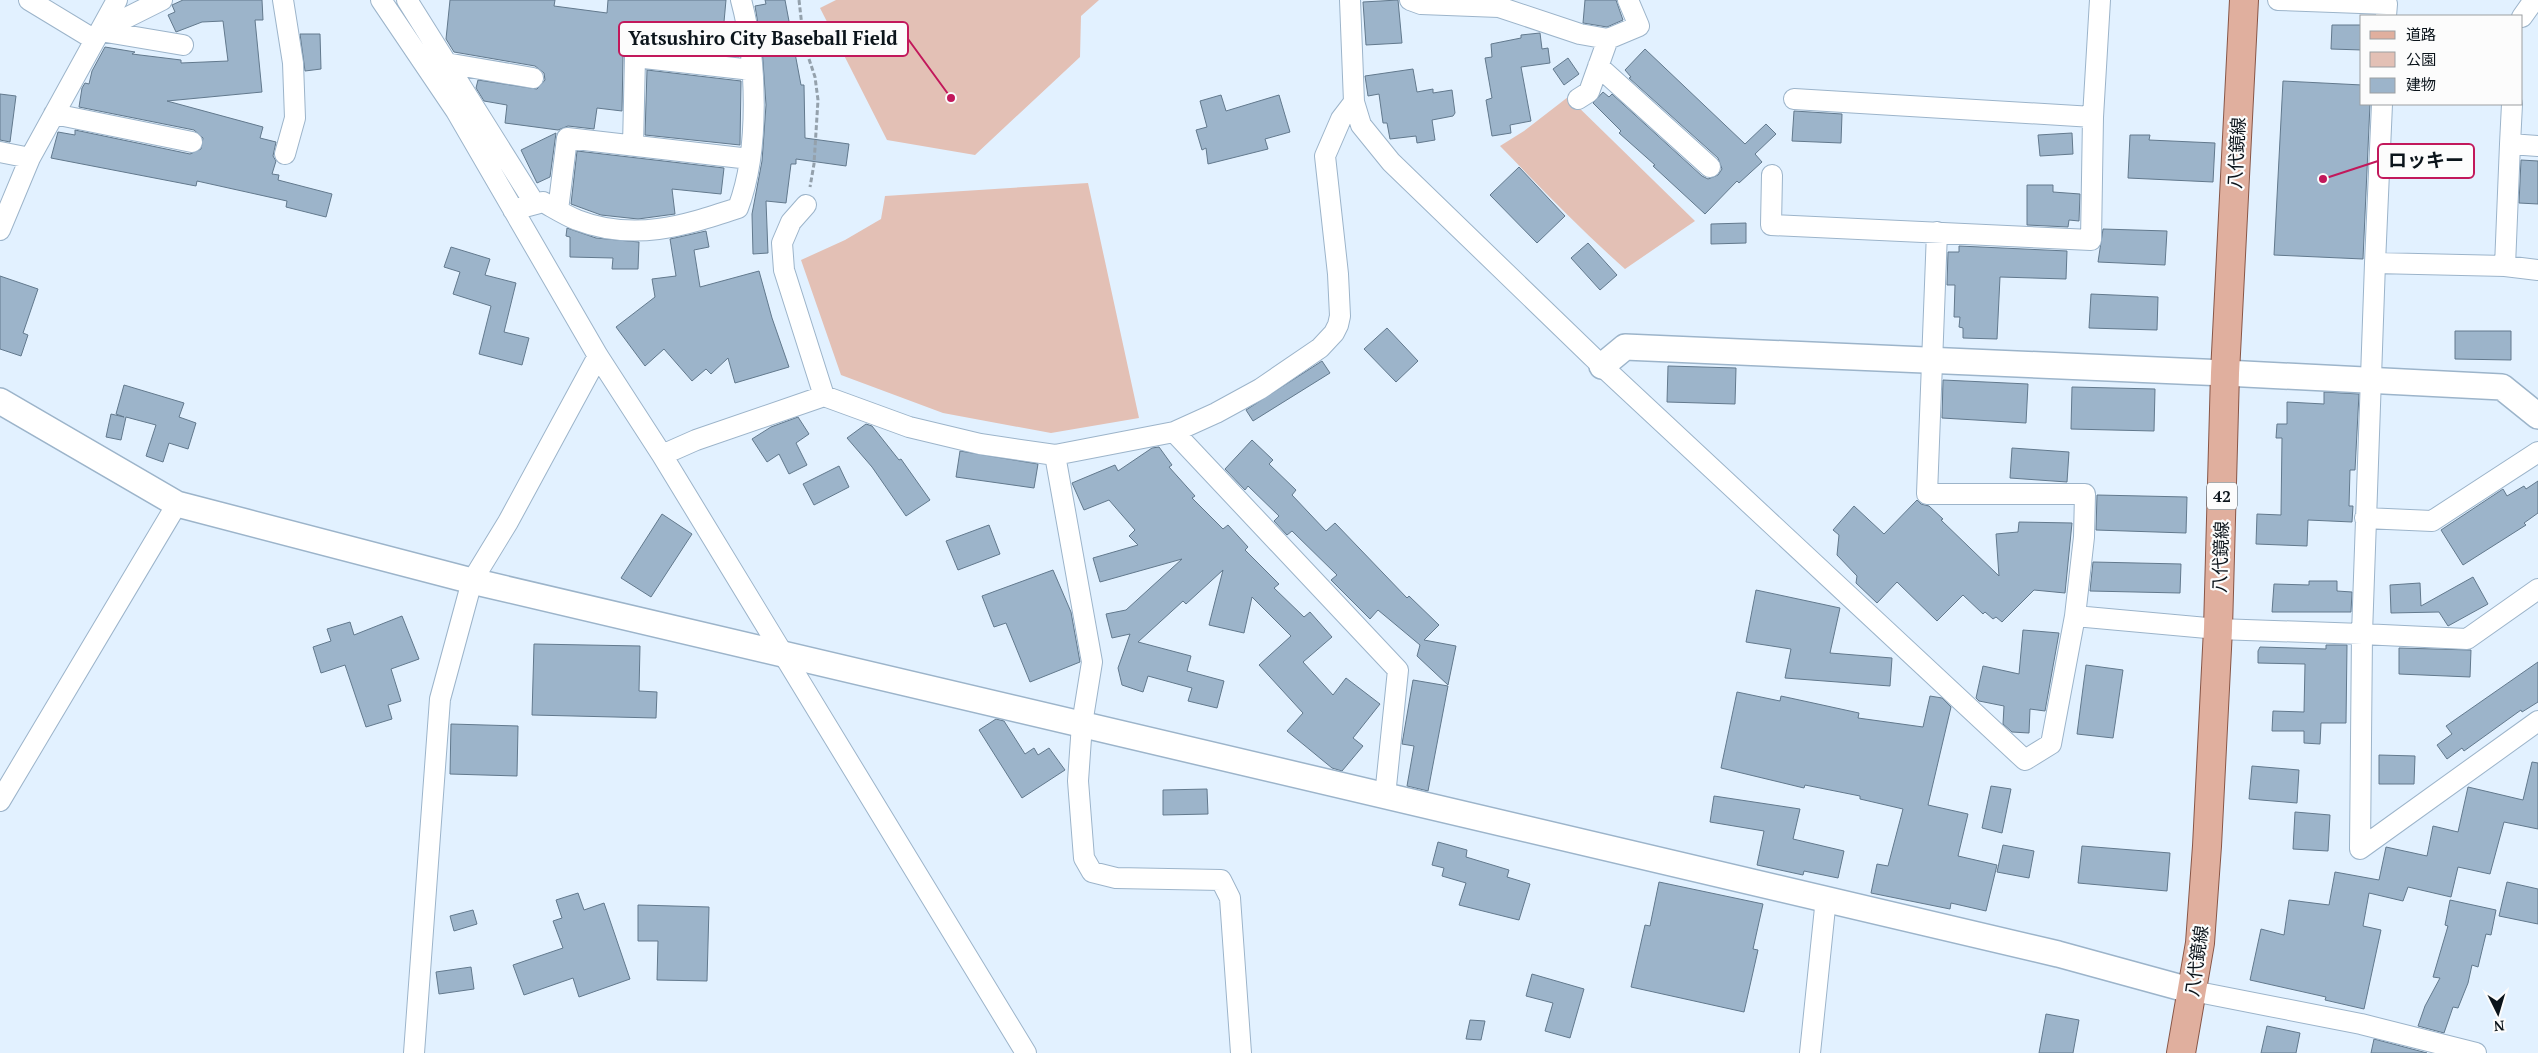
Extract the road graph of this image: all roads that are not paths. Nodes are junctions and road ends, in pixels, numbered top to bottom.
1 (29, 0) edge
2 (117, 0) edge
3 (162, 0) edge
4 (283, 0) edge
5 (381, 0) edge
6 (407, 0) edge
7 (741, 0) edge
8 (1350, 0) edge
9 (1410, 0) edge
10 (1628, 0) edge
11 (2100, 0) edge
12 (2244, 0) edge
13 (2278, 0) edge
14 (2534, 0) edge
15 (2387, 7) edge
16 (2523, 16) edge
17 (97, 36) junction
18 (1608, 39) junction
19 (183, 45) dead end
20 (446, 63) junction
21 (1598, 66) junction
22 (752, 70) junction
23 (533, 78) dead end
24 (1578, 99) dead end
25 (1794, 99) dead end
26 (1354, 102) junction
27 (2382, 105) edge
28 (2512, 105) edge
29 (54, 114) junction
30 (2093, 117) junction
31 (192, 142) dead end
32 (2510, 144) junction
33 (633, 146) junction
34 (2538, 146) edge
35 (0, 152) edge
36 (285, 154) dead end
37 (30, 158) junction
38 (750, 159) junction
39 (1710, 167) dead end
40 (1772, 175) dead end
41 (535, 204) junction
42 (806, 205) road end
43 (513, 210) junction
44 (558, 210) junction
45 (0, 230) edge
46 (1937, 232) junction
47 (2375, 263) junction
48 (2505, 266) junction
49 (2538, 270) edge
50 (598, 356) junction
51 (1932, 362) junction
52 (1602, 366) junction
53 (2225, 373) junction
54 (2370, 380) junction
55 (824, 396) junction
56 (0, 401) edge
57 (2538, 416) edge
58 (1174, 432) junction
59 (2538, 452) edge
60 (662, 455) junction
61 (1055, 455) junction
62 (177, 504) junction
63 (2364, 518) junction
64 (472, 580) junction
65 (2538, 589) edge
66 (2075, 616) junction
67 (2218, 629) junction
68 (2362, 634) junction
69 (784, 655) junction
70 (2538, 721) edge
71 (1082, 724) junction
72 (27, 752) dead end
73 (1384, 796) junction
74 (0, 799) edge
75 (1826, 898) junction
76 (2193, 992) junction
77 (414, 1053) edge
78 (1026, 1053) edge
79 (1241, 1053) edge
80 (1810, 1053) edge
81 (2181, 1053) edge
82 (2476, 1053) edge

1 - 17 street
2 - 17 street
3 - 17 street
4 - 36 street
5 - 43 street
6 - 20 street
7 - 22 street
8 - 26 street
9 - 18 street
10 - 18 street
11 - 30 street
12 - 53 main road, 八代鏡線 / 42
13 - 15 street
14 - 16 street
17 - 19 street
17 - 29 street
18 - 21 street
20 - 23 street
20 - 41 street
21 - 24 street
21 - 39 street
22 - 33 street
22 - 38 street
25 - 30 street
26 - 52 street
26 - 58 street
27 - 47 street
28 - 32 street
29 - 31 street
29 - 37 street
30 - 46 street
32 - 34 street
32 - 48 street
33 - 38 street
33 - 44 street
35 - 37 street
37 - 45 street
38 - 44 street
40 - 46 street
41 - 43 street
41 - 44 street
42 - 55 street
43 - 50 street
46 - 51 street
47 - 48 street
47 - 54 street
48 - 49 street
50 - 60 street
50 - 64 street
51 - 52 street
51 - 53 street
51 - 66 street
52 - 66 street
53 - 54 street
53 - 67 main road, 八代鏡線 / 42
54 - 57 street
54 - 63 street
55 - 60 street
55 - 61 street
56 - 62 street
58 - 61 street
58 - 73 street
59 - 63 street
60 - 69 street
61 - 71 street
62 - 64 street
62 - 74 street
63 - 68 street
64 - 69 street
64 - 77 street
65 - 68 street
66 - 67 street
67 - 68 street
67 - 76 main road, 八代鏡線 / 42
68 - 70 street
69 - 71 street
69 - 78 street
71 - 73 street
71 - 79 street
72 - 74 street
73 - 75 street
75 - 76 street
75 - 80 street
76 - 81 main road, 八代鏡線 / 42
76 - 82 street

